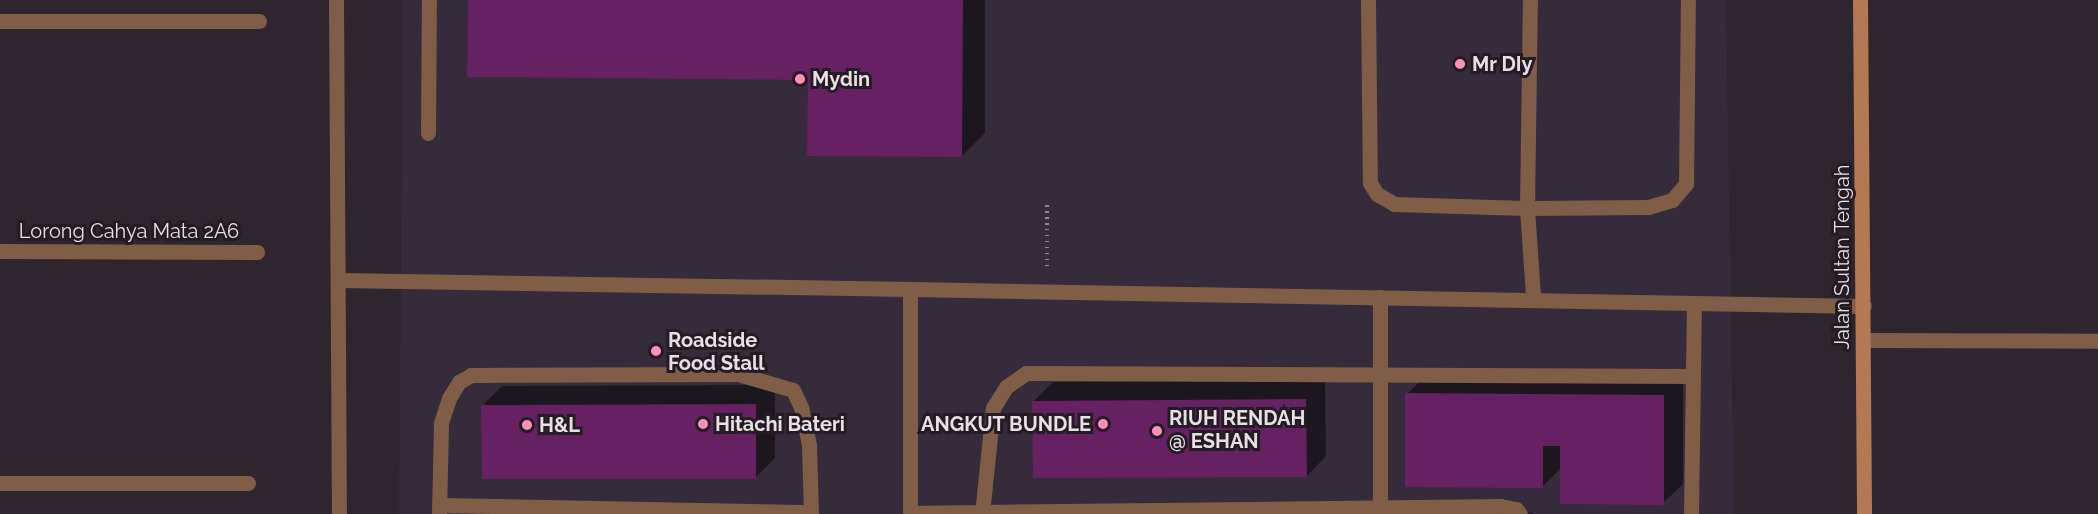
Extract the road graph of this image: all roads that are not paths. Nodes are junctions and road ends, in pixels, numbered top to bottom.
1 (336, 0) edge
2 (429, 0) edge
3 (1368, 0) edge
4 (1530, 0) edge
5 (1688, 0) edge
6 (1860, 0) edge
7 (0, 21) edge
8 (260, 21) dead end
9 (428, 133) dead end
10 (1527, 208) junction
11 (0, 251) edge
12 (257, 252) dead end
13 (339, 280) junction
14 (910, 289) junction
15 (1380, 297) junction
16 (1533, 297) junction
17 (1694, 303) junction
18 (1863, 306) junction
19 (1864, 340) junction
20 (2098, 341) edge
21 (1380, 376) junction
22 (1691, 376) junction
23 (0, 483) edge
24 (248, 483) dead end
25 (439, 510) edge
26 (1380, 510) edge
27 (575, 511) edge
28 (1207, 511) edge
29 (671, 512) edge
30 (1127, 512) edge
31 (811, 513) edge
32 (982, 513) edge
33 (339, 514) edge
34 (910, 514) edge
35 (1520, 514) edge
36 (1691, 514) edge
37 (1864, 514) edge

1 - 13 street
2 - 9 street
3 - 10 street
4 - 10 street
5 - 10 street
6 - 18 main road, Jalan Sultan Tengah
7 - 8 street
10 - 16 street
11 - 12 street, Lorong Cahya Mata 2A6
13 - 14 street
13 - 33 street
14 - 15 street
14 - 34 street
15 - 16 street
15 - 21 street
16 - 17 street
17 - 18 street
17 - 22 street
18 - 19 main road, Jalan Sultan Tengah
19 - 20 street
19 - 37 main road, Jalan Sultan Tengah
21 - 22 street
21 - 26 street
21 - 32 street
22 - 36 street
23 - 24 street
25 - 27 street
25 - 31 street
26 - 28 street
26 - 35 street
27 - 29 street
28 - 30 street
29 - 31 street
30 - 32 street
32 - 34 street

